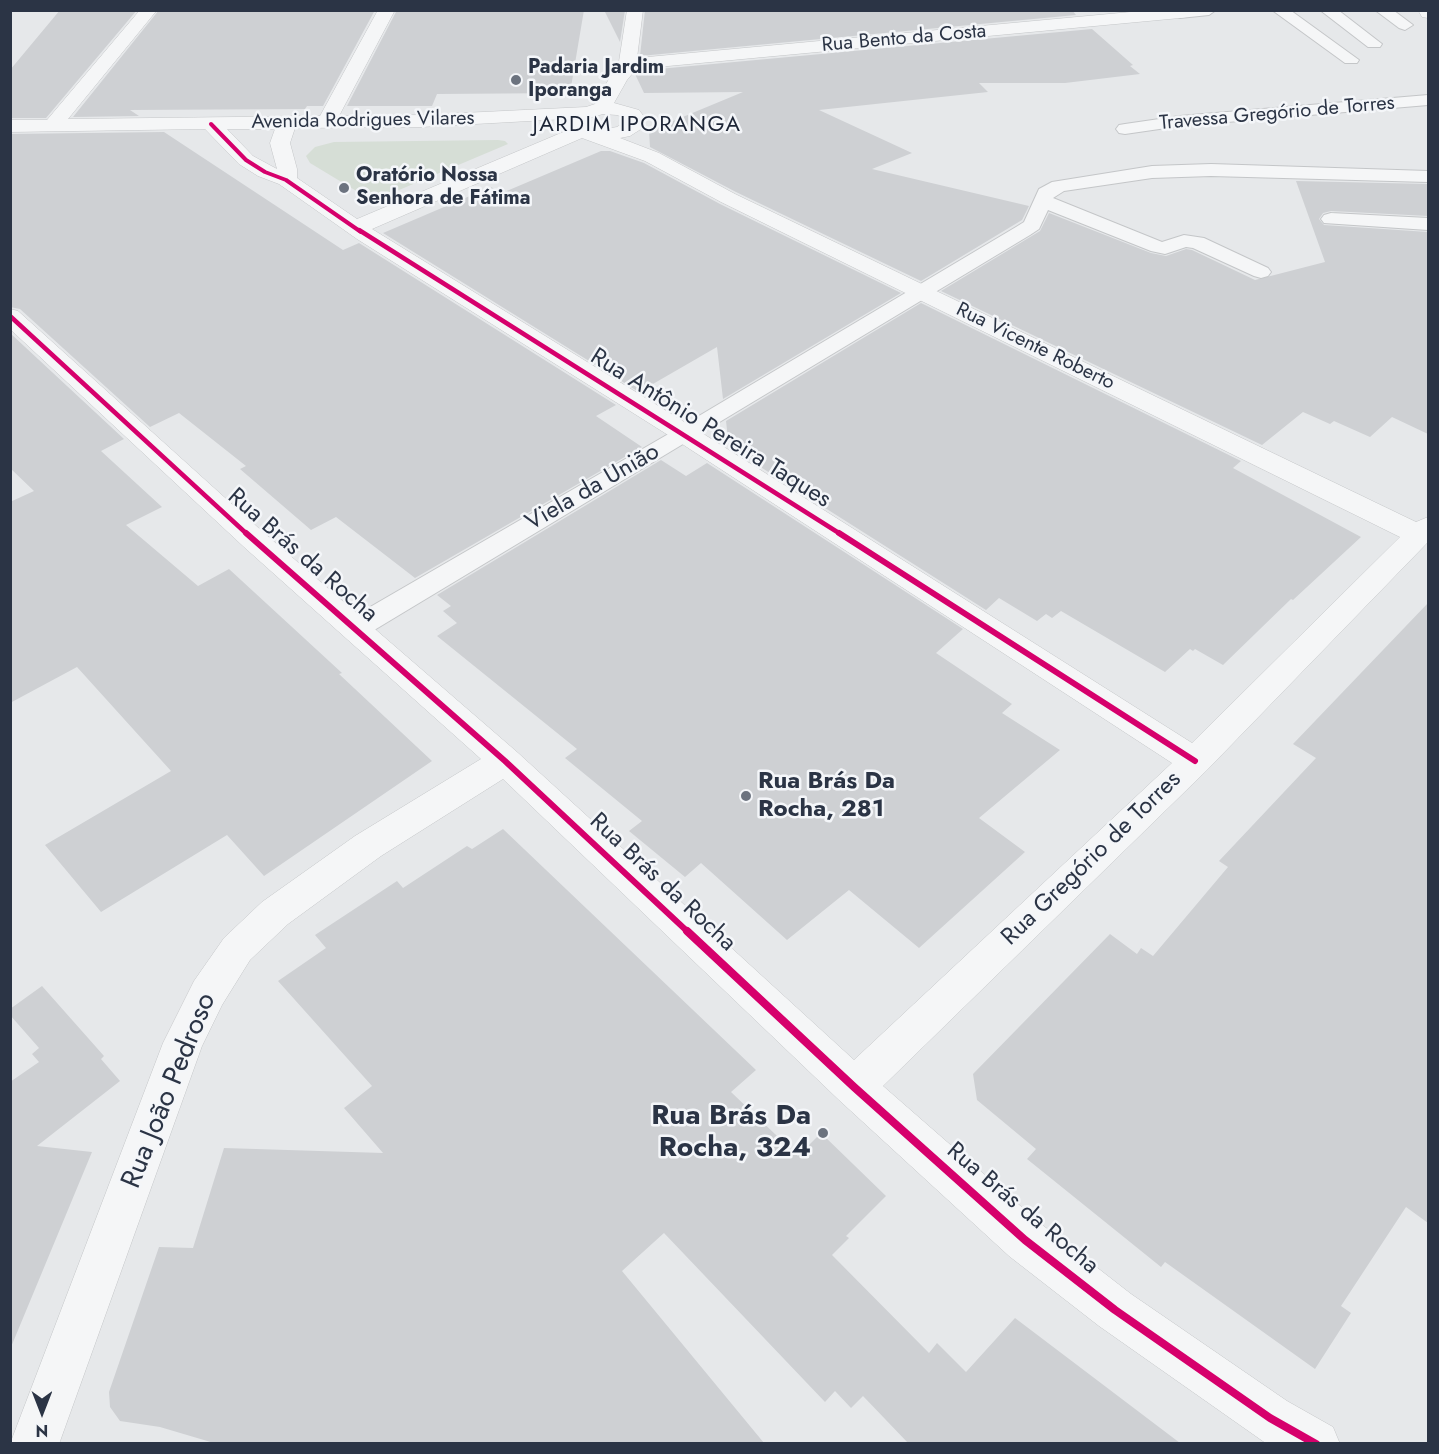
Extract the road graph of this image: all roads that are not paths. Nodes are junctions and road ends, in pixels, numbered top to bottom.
1 (149, 10) edge
2 (387, 10) edge
3 (635, 10) edge
4 (1209, 10) edge
5 (1279, 10) edge
6 (1326, 10) edge
7 (1382, 10) edge
8 (1180, 13) joint
9 (1405, 25) dead end
10 (1374, 44) dead end
11 (1350, 60) dead end
12 (628, 66) junction
13 (1428, 100) edge
14 (632, 107) junction
15 (287, 123) junction
16 (326, 123) junction
17 (587, 123) junction
18 (211, 124) junction
19 (53, 125) junction
20 (10, 126) edge
21 (1125, 129) dead end
22 (652, 157) junction
23 (1428, 177) edge
24 (286, 180) junction
25 (1043, 201) junction
26 (1331, 219) dead end
27 (1428, 224) edge
28 (357, 227) junction
29 (1261, 272) dead end
30 (922, 291) junction
31 (10, 316) edge
32 (685, 434) junction
33 (1424, 531) edge
34 (356, 627) junction
35 (506, 760) junction
36 (1195, 760) junction
37 (854, 1088) junction
38 (34, 1443) edge
39 (1316, 1443) edge

1 - 19 street
2 - 16 street
3 - 12 street
4 - 8 lane
5 - 11 lane
6 - 10 lane
7 - 9 lane
8 - 12 street, Rua Bento da Costa
12 - 14 street
12 - 17 street
13 - 21 lane, Travessa Gregório de Torres
14 - 17 street
14 - 17 street
14 - 22 street, Rua Vicente Roberto
15 - 16 street, Avenida Rodrigues Vilares
15 - 18 street, Avenida Rodrigues Vilares
15 - 24 street
16 - 17 street, Avenida Rodrigues Vilares
17 - 22 street, Rua Vicente Roberto
17 - 28 street
18 - 19 street, Avenida Rodrigues Vilares
18 - 24 street, Rua Antônio Pereira Taques
19 - 20 street, Avenida Rodrigues Vilares
22 - 30 street, Rua Vicente Roberto
23 - 25 lane
24 - 28 street, Rua Antônio Pereira Taques
25 - 29 lane
25 - 30 lane, Viela da União
26 - 27 lane
28 - 32 street, Rua Antônio Pereira Taques
30 - 32 lane, Viela da União
30 - 33 street, Rua Vicente Roberto
31 - 34 street, Rua Brás da Rocha
32 - 34 lane, Viela da União
32 - 36 street, Rua Antônio Pereira Taques
33 - 36 street, Rua Gregório de Torres
34 - 35 street, Rua Brás da Rocha
35 - 37 street, Rua Brás da Rocha
35 - 38 street, Rua João Pedroso
36 - 37 street, Rua Gregório de Torres
37 - 39 street, Rua Brás da Rocha

